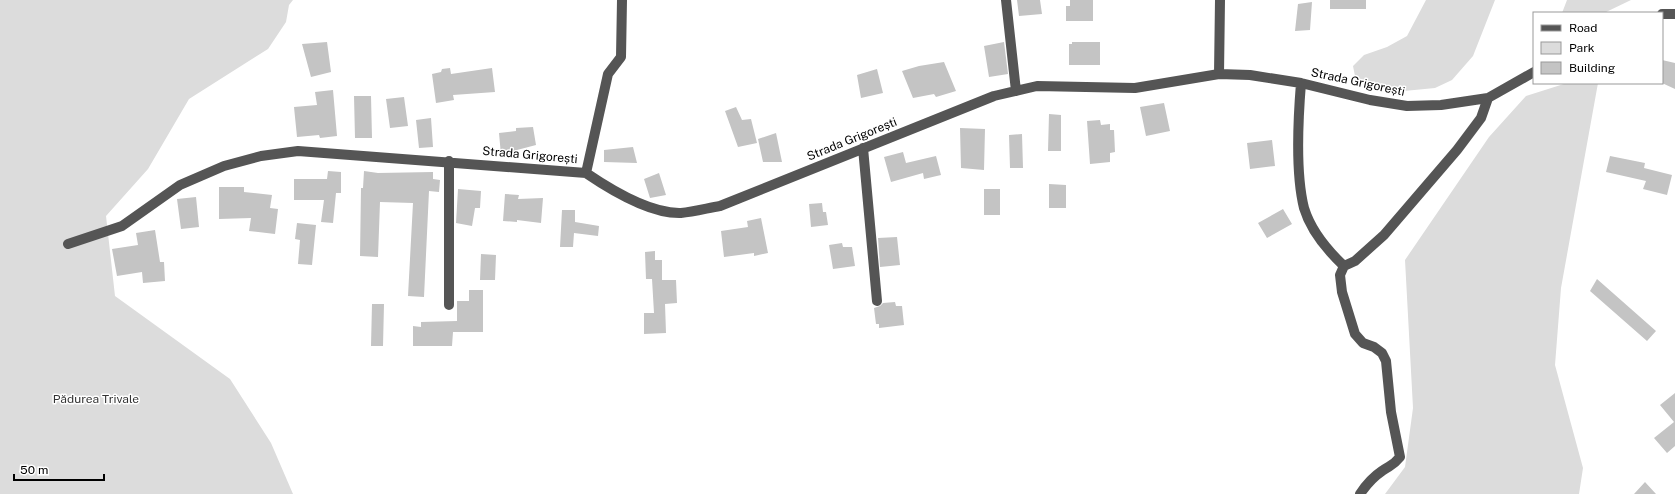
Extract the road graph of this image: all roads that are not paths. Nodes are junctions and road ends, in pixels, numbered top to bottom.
1 (622, 0) edge
2 (1006, 0) edge
3 (1220, 0) edge
4 (1663, 14) edge
5 (1675, 14) edge
6 (1533, 73) edge
7 (1219, 74) junction
8 (1301, 83) junction
9 (1016, 91) junction
10 (1488, 98) junction
11 (863, 148) junction
12 (449, 161) junction
13 (586, 173) junction
14 (68, 244) dead end
15 (1344, 266) junction
16 (877, 301) dead end
17 (449, 305) dead end
18 (1360, 494) edge

1 - 13 street
2 - 9 street
3 - 7 street
4 - 5 street
6 - 10 street, Strada Grigorești
7 - 8 street, Strada Grigorești
7 - 9 street, Strada Grigorești
8 - 10 street, Strada Grigorești
8 - 15 street
9 - 11 street, Strada Grigorești
10 - 15 street
11 - 13 street, Strada Grigorești
11 - 16 street
12 - 13 street, Strada Grigorești
12 - 14 street, Strada Grigorești
12 - 17 street
15 - 18 street

